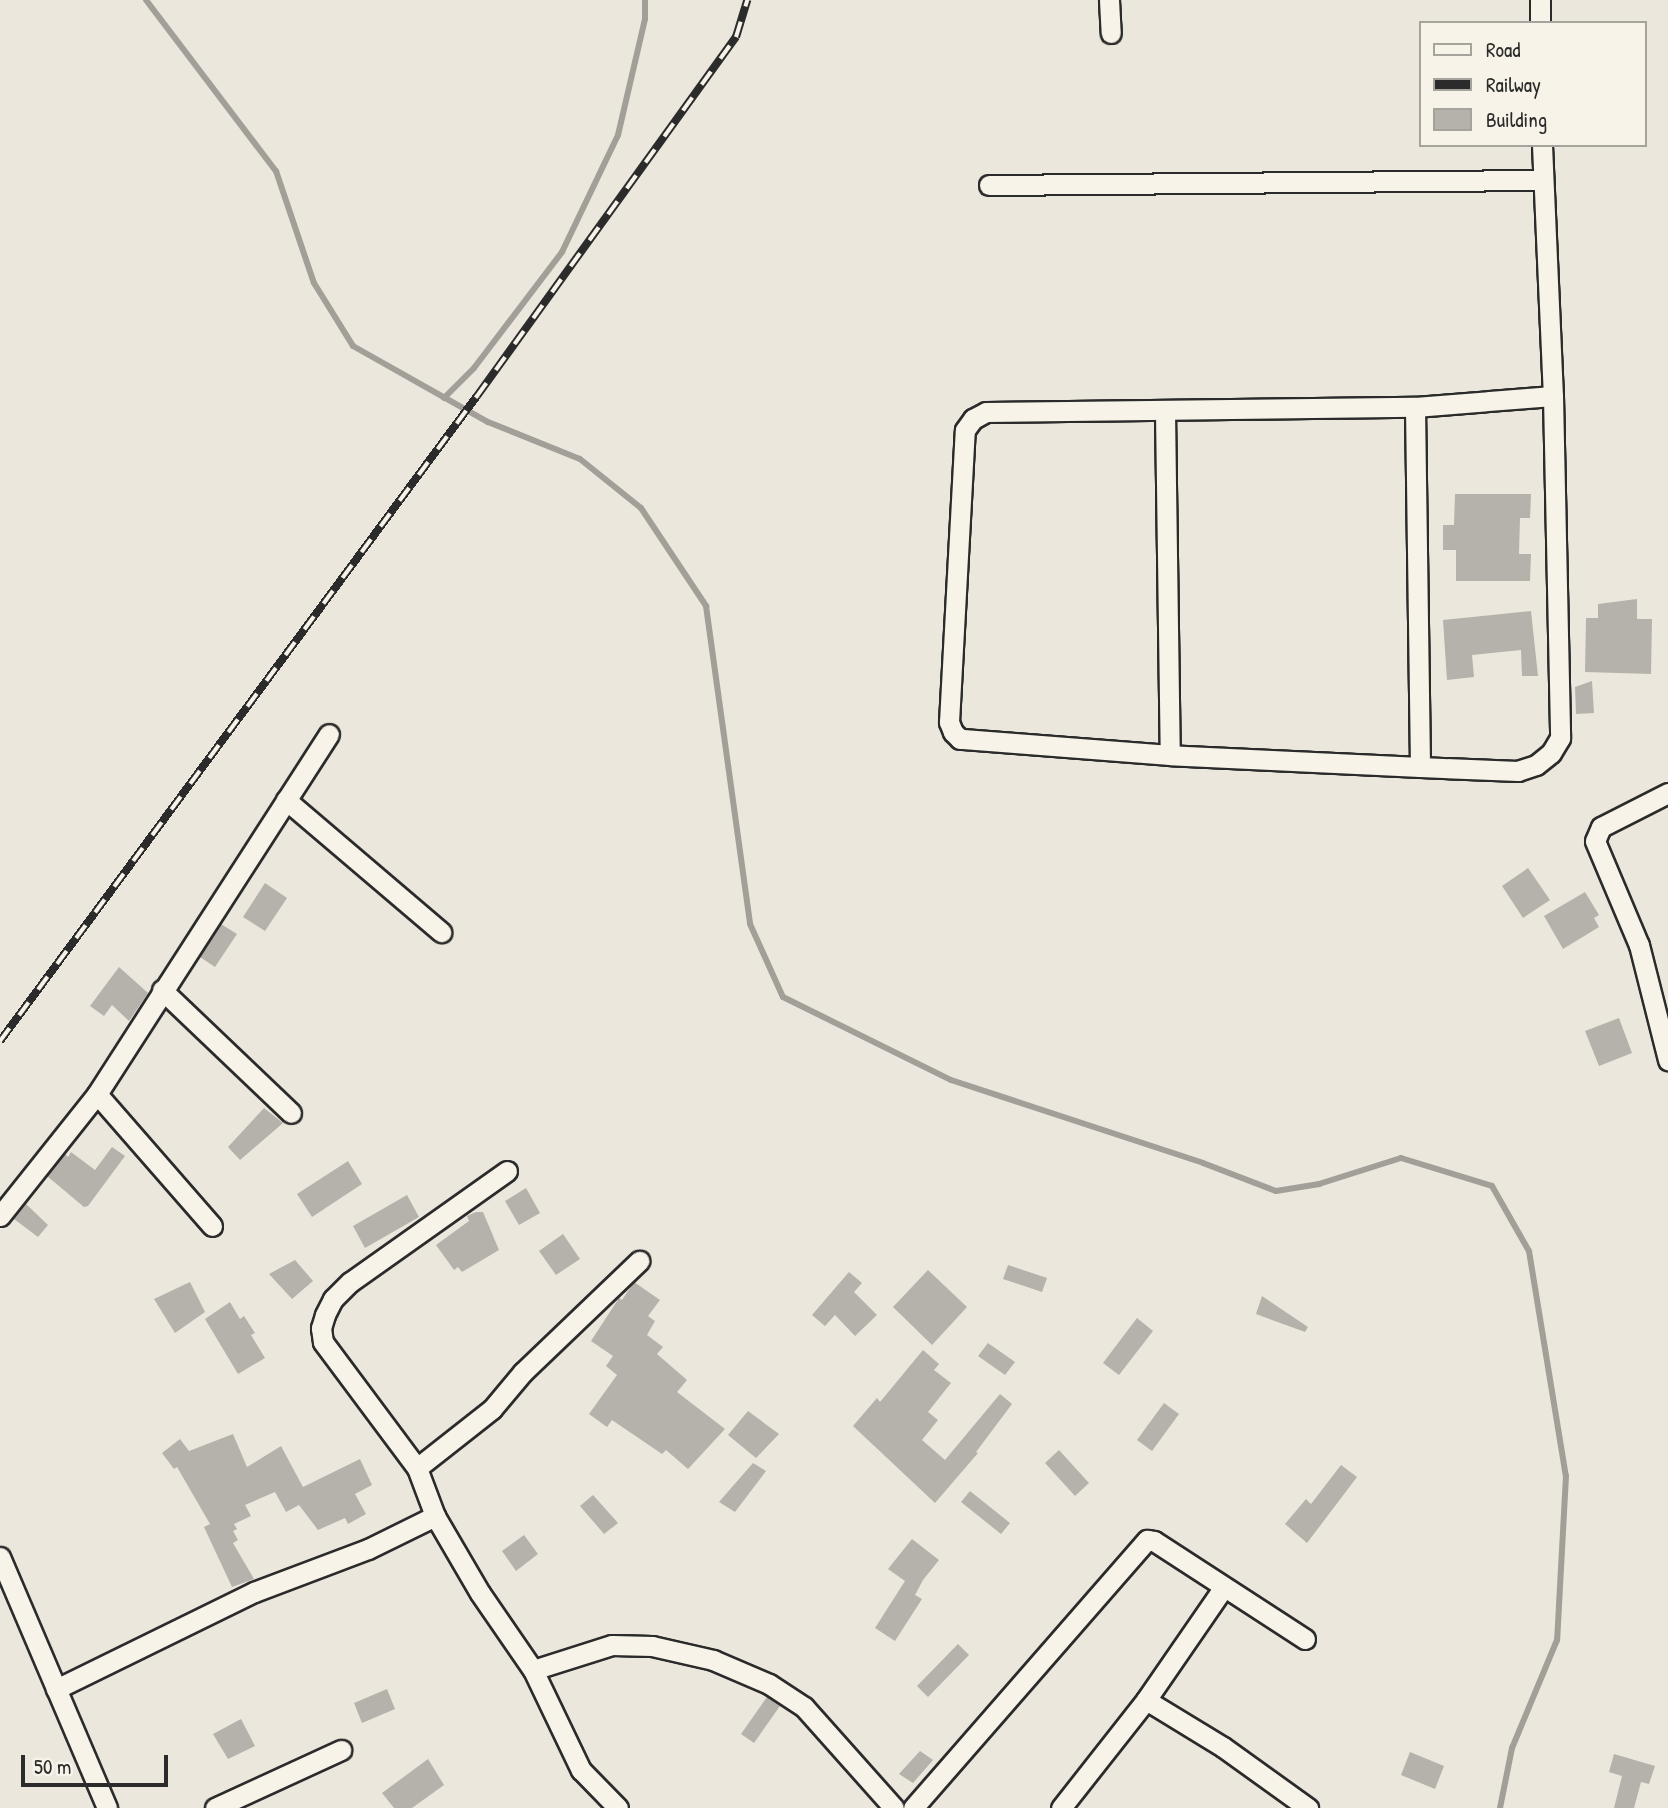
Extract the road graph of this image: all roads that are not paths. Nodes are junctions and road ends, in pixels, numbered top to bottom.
1 (1109, 0) edge
2 (1540, 0) edge
3 (1540, 21) edge
4 (1111, 33) dead end
5 (1542, 147) edge
6 (1542, 180) junction
7 (989, 186) dead end
8 (1553, 396) junction
9 (1415, 407) junction
10 (1165, 412) junction
11 (329, 734) dead end
12 (1170, 755) junction
13 (1420, 767) junction
14 (1668, 793) edge
15 (286, 800) junction
16 (441, 932) dead end
17 (162, 990) junction
18 (1668, 1060) edge
19 (97, 1094) junction
20 (291, 1113) dead end
21 (507, 1171) dead end
22 (0, 1216) edge
23 (212, 1226) dead end
24 (639, 1261) dead end
25 (417, 1468) junction
26 (435, 1516) junction
27 (0, 1557) edge
28 (1224, 1587) junction
29 (1305, 1639) dead end
30 (533, 1670) junction
31 (56, 1689) junction
32 (1146, 1700) junction
33 (341, 1749) dead end
34 (107, 1808) edge
35 (215, 1808) edge
36 (618, 1808) edge
37 (894, 1808) edge
38 (912, 1808) edge
39 (1061, 1808) edge
40 (1307, 1808) edge

1 - 4 street
2 - 3 street
5 - 6 street
6 - 7 street
6 - 8 street
8 - 9 street
8 - 13 street
9 - 10 street
9 - 13 street
10 - 12 street
10 - 12 street
11 - 15 street
12 - 13 street
14 - 18 street
15 - 16 street
15 - 17 street
17 - 19 street
17 - 20 street
19 - 22 street
19 - 23 street
21 - 25 street
24 - 25 street
25 - 26 street
26 - 30 street
26 - 31 street
27 - 31 street
28 - 29 street
28 - 32 street
28 - 38 street
30 - 36 street
30 - 37 street
31 - 34 street
32 - 39 street
32 - 40 street
33 - 35 street

